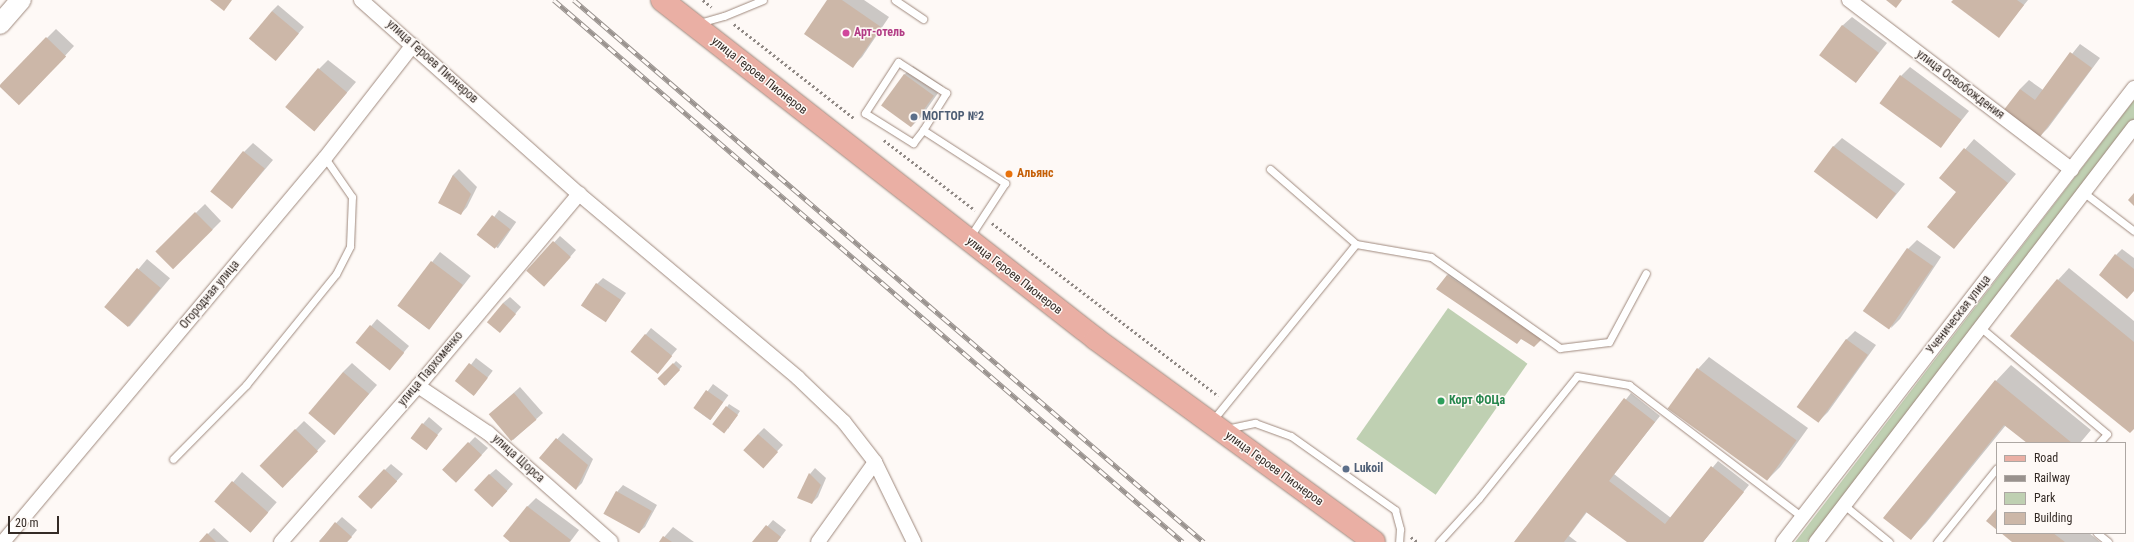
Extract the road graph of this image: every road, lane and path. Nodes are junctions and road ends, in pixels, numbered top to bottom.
1 (21, 0) edge
2 (361, 0) edge
3 (662, 0) edge
4 (703, 0) edge
5 (763, 0) edge
6 (894, 0) edge
7 (1849, 0) edge
8 (724, 16) junction
9 (923, 19) dead end
10 (0, 24) edge
11 (693, 25) junction
12 (414, 45) junction
13 (2134, 88) edge
14 (857, 120) dead end
15 (2134, 127) edge
16 (922, 130) junction
17 (882, 140) dead end
18 (325, 158) junction
19 (1270, 169) dead end
20 (2072, 170) junction
21 (2083, 192) junction
22 (579, 194) junction
23 (983, 216) junction
24 (2134, 231) edge
25 (968, 240) junction
26 (1356, 244) junction
27 (1646, 273) dead end
28 (1980, 327) junction
29 (418, 386) junction
30 (1227, 402) junction
31 (1215, 427) junction
32 (2100, 442) edge
33 (173, 459) dead end
34 (875, 462) junction
35 (1996, 469) edge
36 (1844, 505) junction
37 (1802, 518) junction
38 (1400, 529) junction
39 (2098, 534) edge
40 (288, 540) edge
41 (3, 542) edge
42 (611, 542) edge
43 (818, 542) edge
44 (914, 542) edge
45 (1374, 542) edge
46 (1399, 542) edge
47 (1418, 542) edge
48 (1439, 542) edge
49 (1783, 542) edge
50 (1816, 542) edge
51 (1889, 542) edge
52 (1937, 542) edge
53 (2108, 542) edge

1 - 10 street
2 - 12 street, улица Героев Пионеров
3 - 11 main road, улица Героев Пионеров
4 - 8 path
5 - 8 lane
6 - 9 lane
7 - 20 street, улица Освобождения
8 - 11 lane
8 - 14 path
11 - 25 main road, улица Героев Пионеров
12 - 18 street, Огородная улица
12 - 22 street, улица Героев Пионеров
13 - 20 street, Ученическая улица
15 - 21 street, Ученическая улица
16 - 16 lane
16 - 23 lane
17 - 23 path
18 - 33 lane
18 - 41 street, Огородная улица
19 - 26 lane
20 - 37 street, Ученическая улица
21 - 24 lane
21 - 28 street, Ученическая улица
22 - 29 street, улица Пархоменко
22 - 34 street, улица Героев Пионеров
23 - 25 lane
23 - 30 path
25 - 31 main road, улица Героев Пионеров
26 - 27 lane
26 - 30 lane
28 - 32 lane
28 - 36 street, Ученическая улица
29 - 40 street, улица Пархоменко
29 - 42 street, улица Щорса
30 - 31 lane
31 - 38 lane
31 - 45 main road, улица Героев Пионеров
34 - 43 street
34 - 44 street, улица Героев Пионеров
35 - 52 lane
36 - 50 street, Ученическая улица
36 - 51 lane
37 - 48 lane
37 - 49 street, Ученическая улица
38 - 46 lane
38 - 47 path
39 - 53 lane

